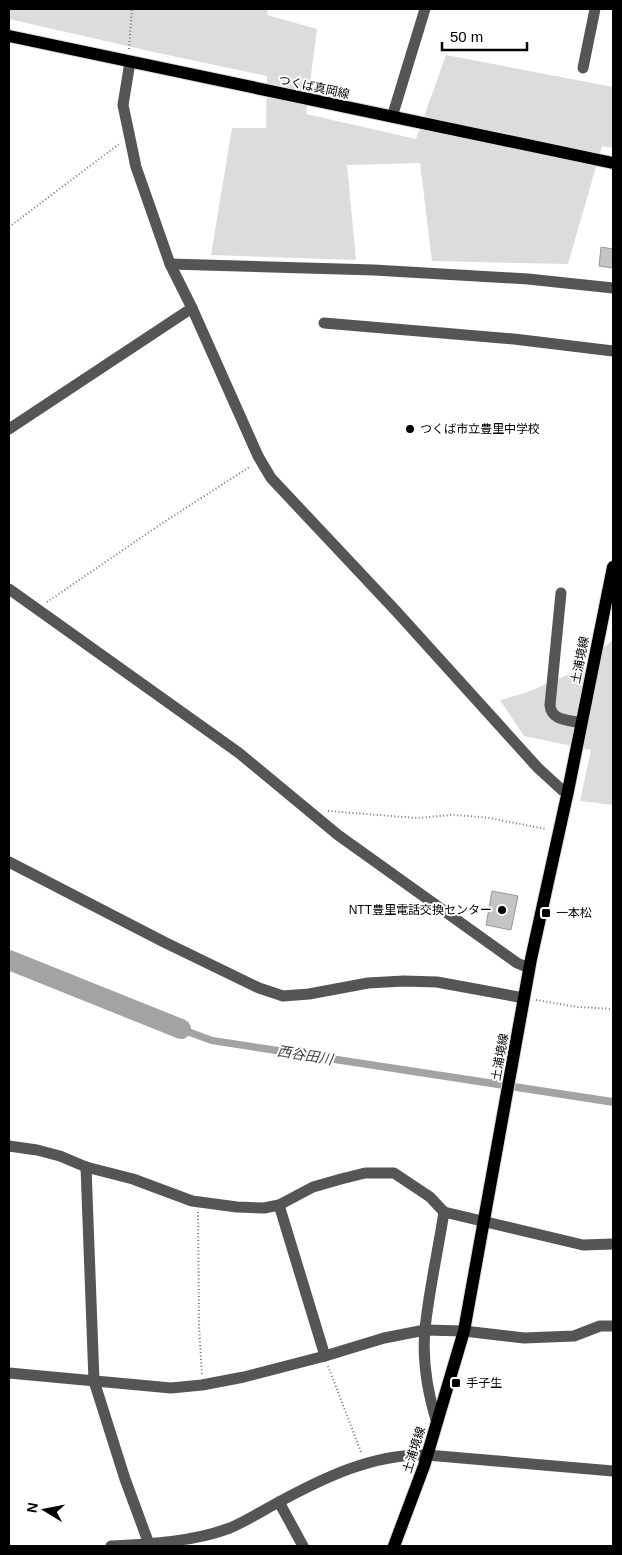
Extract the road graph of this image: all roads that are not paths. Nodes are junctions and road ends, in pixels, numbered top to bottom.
1 (425, 9) edge
2 (595, 9) edge
3 (9, 36) edge
4 (130, 62) junction
5 (583, 68) dead end
6 (392, 118) junction
7 (613, 163) edge
8 (170, 264) junction
9 (613, 288) edge
10 (192, 308) junction
11 (324, 323) dead end
12 (613, 351) edge
13 (9, 430) edge
14 (613, 571) edge
15 (9, 589) edge
16 (561, 594) dead end
17 (582, 723) junction
18 (568, 791) junction
19 (9, 862) edge
20 (529, 968) junction
21 (524, 998) junction
22 (9, 1146) edge
23 (86, 1167) junction
24 (279, 1205) junction
25 (444, 1212) junction
26 (485, 1221) junction
27 (613, 1244) edge
28 (613, 1326) edge
29 (425, 1330) junction
30 (464, 1331) junction
31 (324, 1356) junction
32 (9, 1373) edge
33 (94, 1382) junction
34 (437, 1423) junction
35 (427, 1455) junction
36 (613, 1471) edge
37 (279, 1502) junction
38 (212, 1533) junction
39 (149, 1544) junction
40 (110, 1546) edge
41 (199, 1546) edge
42 (303, 1546) edge
43 (394, 1546) edge

1 - 6 street
2 - 5 street
3 - 4 main road, つくば真岡線
4 - 6 main road, つくば真岡線
4 - 8 street
6 - 7 main road, つくば真岡線
8 - 9 street
8 - 10 street
10 - 13 street
10 - 18 street
11 - 12 street
14 - 17 main road, 土浦境線
15 - 20 street
16 - 17 street
17 - 18 main road, 土浦境線
18 - 20 main road, 土浦境線
19 - 21 street
20 - 21 main road, 土浦境線
21 - 26 main road, 土浦境線
22 - 23 street
23 - 24 street
23 - 33 street
24 - 25 street
24 - 31 street
25 - 26 street
25 - 29 street
26 - 27 street
26 - 30 main road, 土浦境線
28 - 30 street
29 - 30 street
29 - 31 street
29 - 34 street
30 - 34 main road, 土浦境線
31 - 33 street
32 - 33 street
33 - 39 street
34 - 35 main road, 土浦境線
35 - 36 street
35 - 37 street
35 - 43 main road, 土浦境線
37 - 38 street
37 - 42 street
38 - 39 street
38 - 41 street
39 - 40 street

